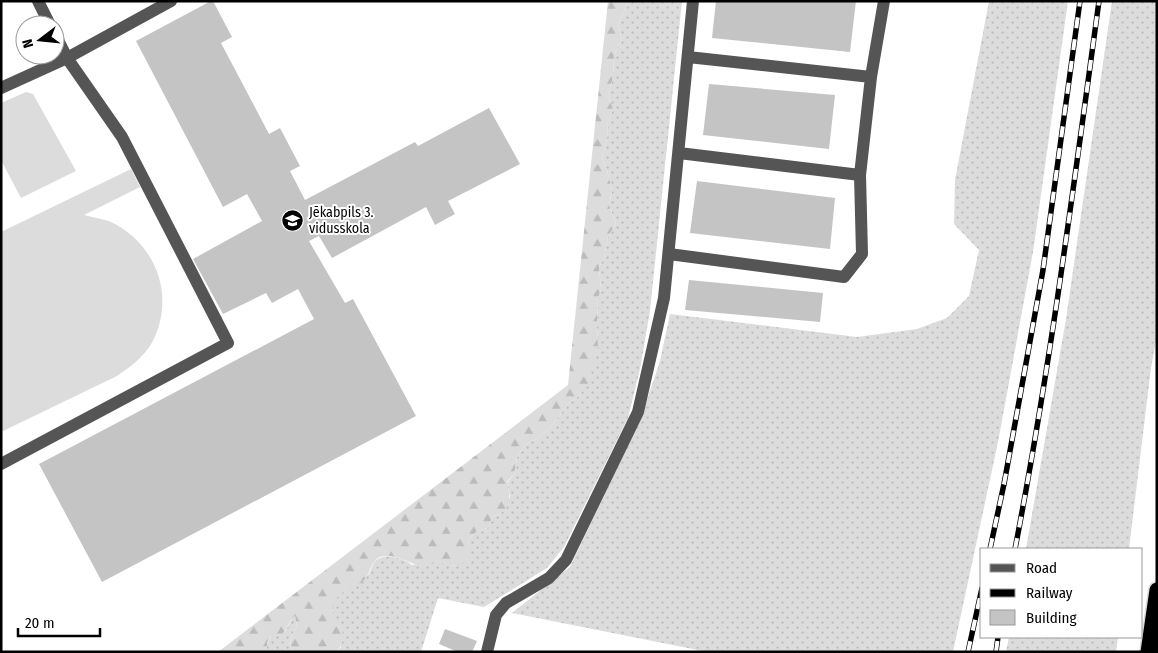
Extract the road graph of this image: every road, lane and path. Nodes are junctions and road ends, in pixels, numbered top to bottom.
1 (38, 1) edge
2 (171, 1) edge
3 (693, 1) edge
4 (884, 1) edge
5 (45, 15) edge
6 (65, 54) edge
7 (688, 57) junction
8 (67, 58) junction
9 (871, 77) junction
10 (1, 88) edge
11 (679, 153) junction
12 (860, 175) junction
13 (669, 254) junction
14 (1, 464) edge
15 (1157, 590) edge
16 (487, 652) edge
17 (1148, 652) edge

1 - 5 lane
2 - 8 lane
3 - 7 lane
4 - 9 lane
6 - 8 lane
7 - 9 lane
7 - 11 lane
8 - 10 lane
8 - 14 lane
9 - 12 lane
11 - 12 lane
11 - 13 lane
12 - 13 lane
13 - 16 lane
15 - 17 highway

